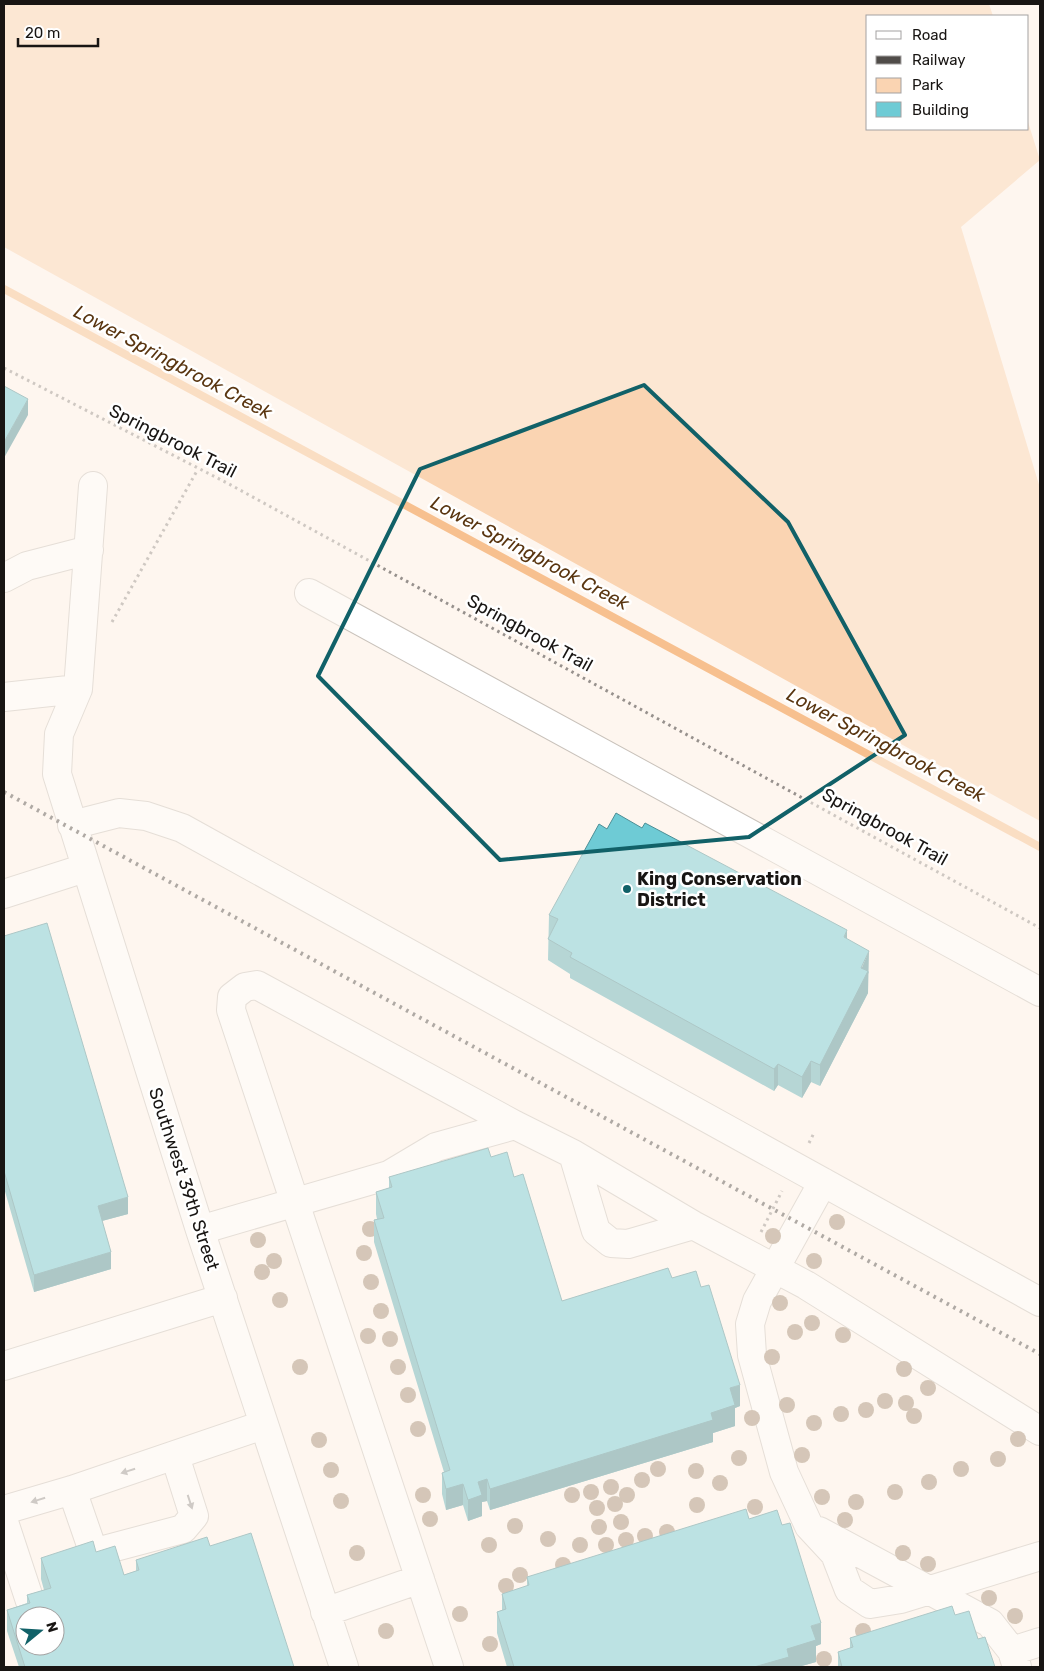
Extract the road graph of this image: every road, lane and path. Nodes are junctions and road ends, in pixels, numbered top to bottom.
1 (4, 368) edge
2 (198, 469) junction
3 (93, 486) dead end
4 (89, 550) junction
5 (4, 578) edge
6 (309, 593) dead end
7 (111, 624) dead end
8 (78, 689) junction
9 (4, 698) edge
10 (72, 825) junction
11 (85, 868) junction
12 (4, 894) edge
13 (1040, 928) edge
14 (1040, 992) edge
15 (515, 1125) junction
16 (573, 1154) junction
17 (823, 1182) junction
18 (787, 1184) dead end
19 (294, 1202) junction
20 (693, 1225) junction
21 (200, 1230) junction
22 (760, 1234) dead end
23 (776, 1269) junction
24 (222, 1298) junction
25 (1040, 1302) edge
26 (4, 1366) edge
27 (263, 1425) junction
28 (1040, 1431) edge
29 (175, 1456) junction
30 (72, 1490) junction
31 (4, 1510) edge
32 (4, 1522) edge
33 (809, 1526) junction
34 (1040, 1556) edge
35 (420, 1579) junction
36 (927, 1590) junction
37 (31, 1604) edge
38 (325, 1612) junction
39 (1040, 1642) edge
40 (1014, 1659) edge
41 (344, 1667) edge
42 (449, 1667) edge

1 - 2 path, Springbrook Trail
2 - 7 path
2 - 13 path, Springbrook Trail
3 - 4 street, Southwest 39th Street
4 - 5 street
4 - 8 street, Southwest 39th Street
6 - 14 street
8 - 9 street
8 - 10 street, Southwest 39th Street
10 - 11 street, Southwest 39th Street
10 - 17 street
11 - 12 street
11 - 21 street, Southwest 39th Street
15 - 16 street
15 - 19 street
15 - 19 street
16 - 20 street
16 - 20 street
17 - 23 street
17 - 25 street
18 - 22 path
19 - 21 street
19 - 35 street
20 - 23 street
21 - 24 street, Southwest 39th Street
23 - 28 street
23 - 33 street
24 - 26 street
24 - 27 street, Southwest 39th Street
27 - 29 street
27 - 38 street, Southwest 39th Street
29 -> 30 street
29 -> 30 street
30 -> 31 street
32 - 37 street
33 - 36 street
33 - 36 street
34 - 36 street
35 - 38 street
35 - 42 street
36 - 40 street
38 - 41 street, Southwest 39th Street
39 - 40 street

